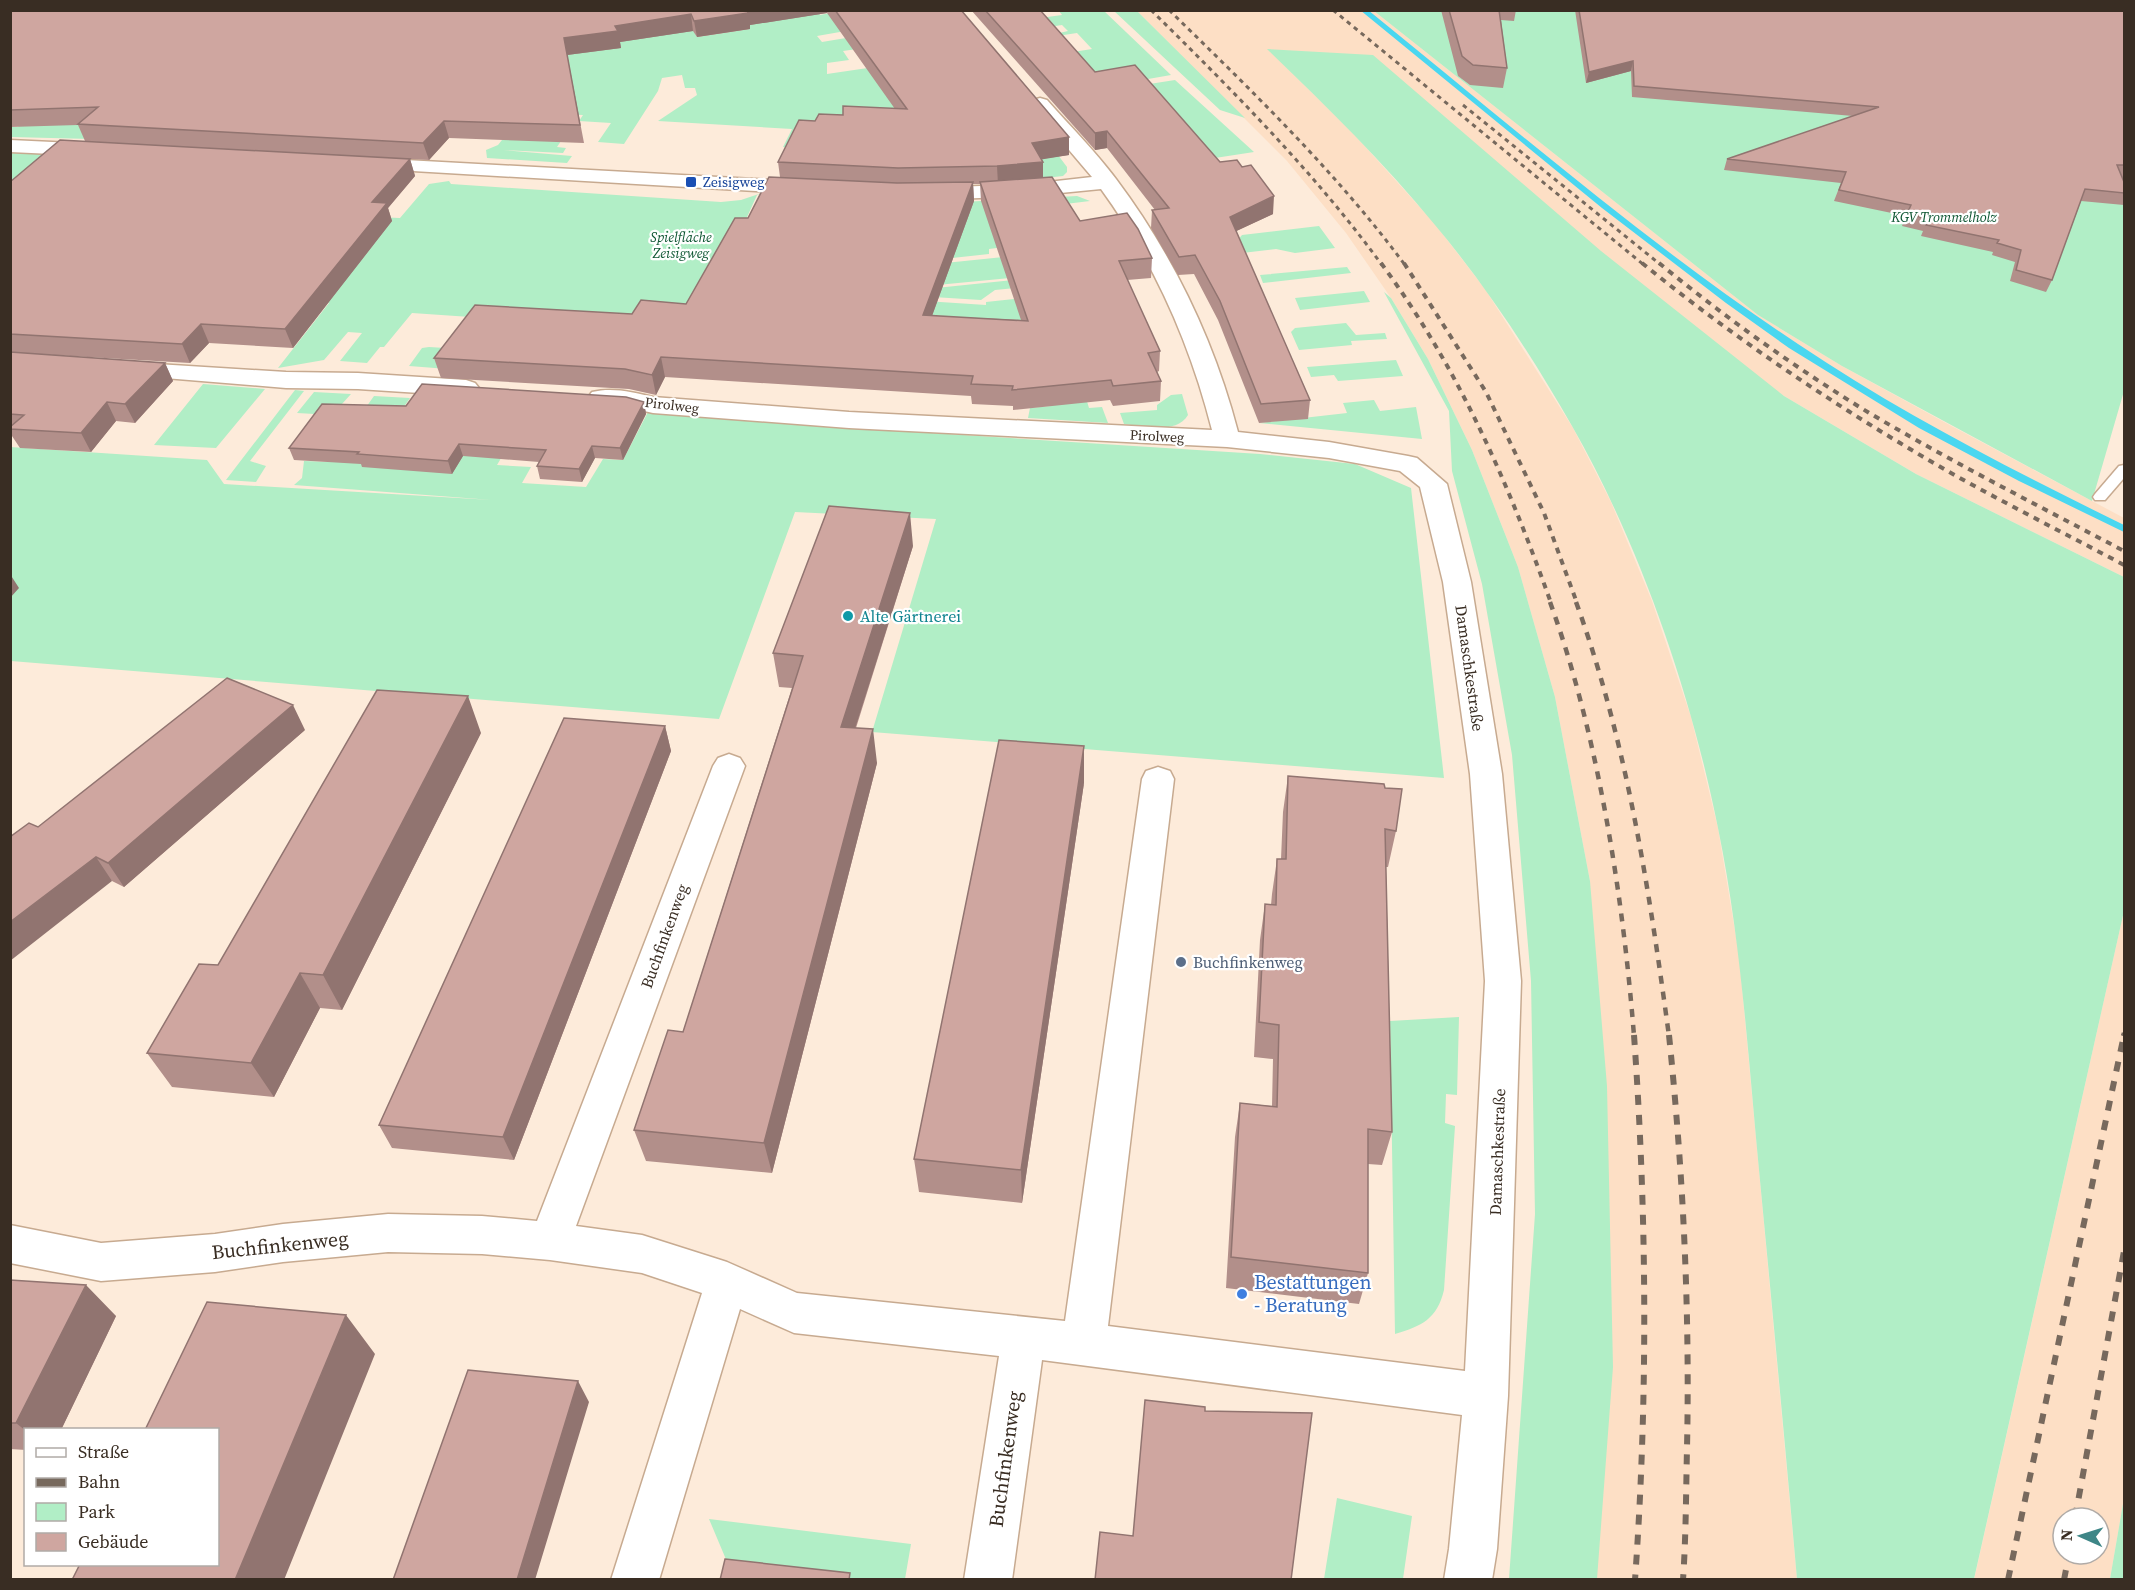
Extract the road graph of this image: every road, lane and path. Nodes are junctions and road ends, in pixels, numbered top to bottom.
1 (1029, 90) edge
2 (10, 146) edge
3 (114, 151) edge
4 (348, 163) edge
5 (1107, 182) junction
6 (830, 189) edge
7 (911, 194) edge
8 (98, 367) edge
9 (488, 390) edge
10 (582, 396) edge
11 (1227, 439) junction
12 (2124, 469) edge
13 (2100, 497) dead end
14 (729, 766) dead end
15 (1158, 779) dead end
16 (550, 1240) junction
17 (10, 1244) edge
18 (727, 1282) junction
19 (1023, 1338) junction
20 (1084, 1344) junction
21 (1486, 1396) junction
22 (635, 1580) edge
23 (988, 1580) edge
24 (1468, 1580) edge

1 - 5 street
2 - 3 street
4 - 6 street
5 - 7 street
5 - 11 street
8 - 9 street
10 - 11 street, Pirolweg
11 - 21 street, Damaschkestraße
12 - 13 lane
14 - 16 street, Buchfinkenweg
15 - 20 street
16 - 17 street, Buchfinkenweg
16 - 18 street, Buchfinkenweg
18 - 19 street, Buchfinkenweg
18 - 22 street
19 - 20 street, Buchfinkenweg
19 - 23 street, Buchfinkenweg
20 - 21 street, Buchfinkenweg
21 - 24 street, Damaschkestraße

